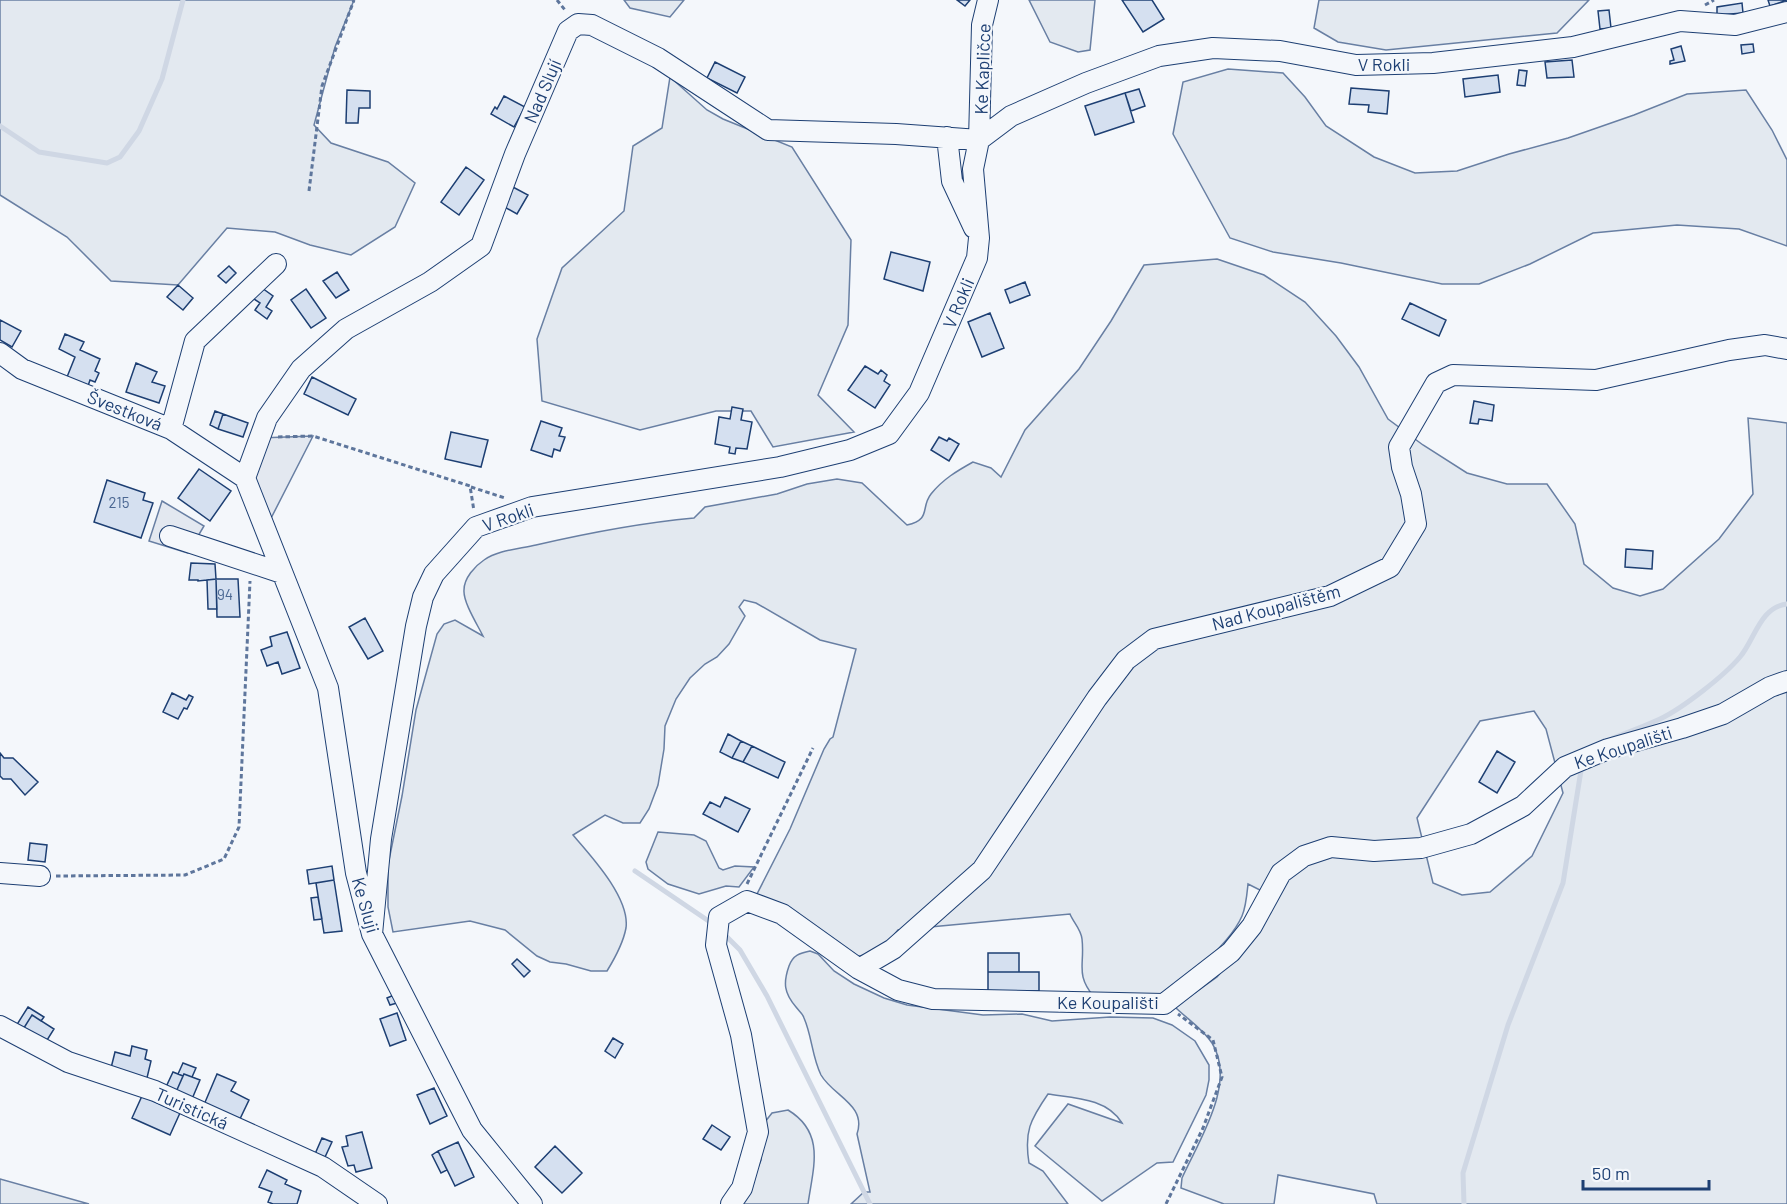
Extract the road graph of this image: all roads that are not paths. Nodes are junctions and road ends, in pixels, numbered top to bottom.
1 (988, 0) edge
2 (1787, 12) edge
3 (947, 137) junction
4 (979, 140) junction
5 (980, 238) junction
6 (276, 264) dead end
7 (1787, 349) edge
8 (0, 353) edge
9 (171, 429) junction
10 (245, 477) junction
11 (170, 536) dead end
12 (282, 573) junction
13 (1787, 681) edge
14 (0, 873) edge
15 (40, 876) road end
16 (372, 934) junction
17 (859, 969) junction
18 (0, 1026) edge
19 (377, 1204) edge
20 (532, 1204) edge
21 (731, 1204) edge

1 - 4 street, Ke Kapličce
2 - 4 street, V Rokli
3 - 4 street, Nad Slují
3 - 5 street
3 - 10 street, Nad Slují
4 - 5 street, V Rokli
5 - 16 street, V Rokli
6 - 9 street
7 - 17 street, Nad Koupalištěm
8 - 9 street, Švestková
9 - 10 street, Švestková
10 - 12 street, Ke Sluji
11 - 12 street
12 - 16 street, Ke Sluji
13 - 17 street, Ke Koupališti
14 - 15 street
16 - 20 street, Ke Sluji
17 - 21 street, Ke Koupališti
18 - 19 street, Turistická

